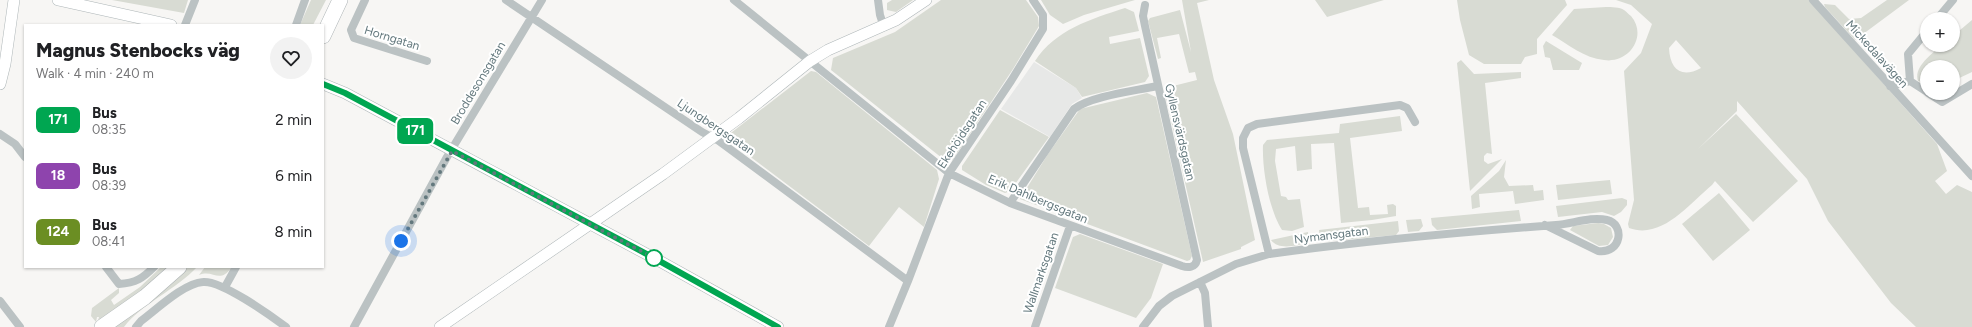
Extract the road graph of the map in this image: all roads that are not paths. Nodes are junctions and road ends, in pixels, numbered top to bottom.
1 (14, 0) edge
2 (58, 0) edge
3 (195, 0) edge
4 (305, 0) edge
5 (340, 0) edge
6 (365, 0) edge
7 (506, 0) edge
8 (542, 0) edge
9 (734, 0) edge
10 (878, 0) edge
11 (926, 0) edge
12 (1032, 0) edge
13 (1814, 0) edge
14 (1953, 0) edge
15 (1145, 5) dead end
16 (1943, 12) edge
17 (532, 17) junction
18 (158, 23) edge
19 (185, 24) edge
20 (296, 24) edge
21 (884, 27) junction
22 (324, 34) edge
23 (1920, 39) edge
24 (810, 60) junction
25 (427, 62) dead end
26 (1910, 81) junction
27 (0, 84) edge
28 (324, 84) edge
29 (1972, 84) edge
30 (1157, 86) junction
31 (1890, 86) junction
32 (1920, 88) edge
33 (1960, 91) edge
34 (1415, 122) dead end
35 (0, 134) edge
36 (712, 138) junction
37 (452, 151) junction
38 (24, 156) edge
39 (950, 173) junction
40 (1972, 176) edge
41 (1010, 203) junction
42 (591, 225) junction
43 (1545, 225) junction
44 (1070, 226) junction
45 (1269, 254) junction
46 (1197, 263) joint
47 (107, 268) edge
48 (153, 268) edge
49 (178, 268) edge
50 (235, 268) edge
51 (908, 281) junction
52 (1200, 282) junction
53 (225, 287) junction
54 (0, 301) edge
55 (20, 327) edge
56 (102, 327) edge
57 (136, 327) edge
58 (286, 327) edge
59 (354, 327) edge
60 (440, 327) edge
61 (778, 327) edge
62 (889, 327) edge
63 (1035, 327) edge
64 (1143, 327) edge
65 (1208, 327) edge

1 - 27 street
2 - 18 street
3 - 19 street
4 - 20 street
5 - 22 highway
6 - 25 street, Horngatan
7 - 17 street, Ljungbergsgatan
8 - 17 street, Broddesonsgatan
9 - 24 street, Erik Dahlbergsgatan
10 - 21 street
11 - 21 street
12 - 39 street, Ekehöjdsgatan
13 - 31 street, Mickedalavägen
14 - 16 street
15 - 30 street, Gyllensvärdsgatan
17 - 36 street, Ljungbergsgatan
17 - 37 street, Broddesonsgatan
21 - 24 street
23 - 26 street
24 - 36 street
24 - 39 street, Erik Dahlbergsgatan
26 - 31 street
26 - 32 street
28 - 37 street
29 - 33 street
30 - 41 street
30 - 46 street, Gyllensvärdsgatan
31 - 40 street, Mickedalavägen
34 - 45 street
35 - 38 street
36 - 42 street
36 - 51 street, Ljungbergsgatan
37 - 42 street
37 - 59 street, Broddesonsgatan
39 - 41 street, Erik Dahlbergsgatan
39 - 51 street, Ekehöjdsgatan
41 - 44 street, Erik Dahlbergsgatan
42 - 60 street
42 - 61 street
43 - 43 street, Nymansgatan
43 - 45 street, Nymansgatan
44 - 46 street, Erik Dahlbergsgatan
44 - 63 street, Wallmarksgatan
45 - 52 street, Nymansgatan
47 - 48 street
49 - 56 highway
50 - 53 street
51 - 62 street, Ekehöjdsgatan
52 - 64 street, Nymansgatan
52 - 65 street
53 - 57 street
53 - 58 street
54 - 55 street

